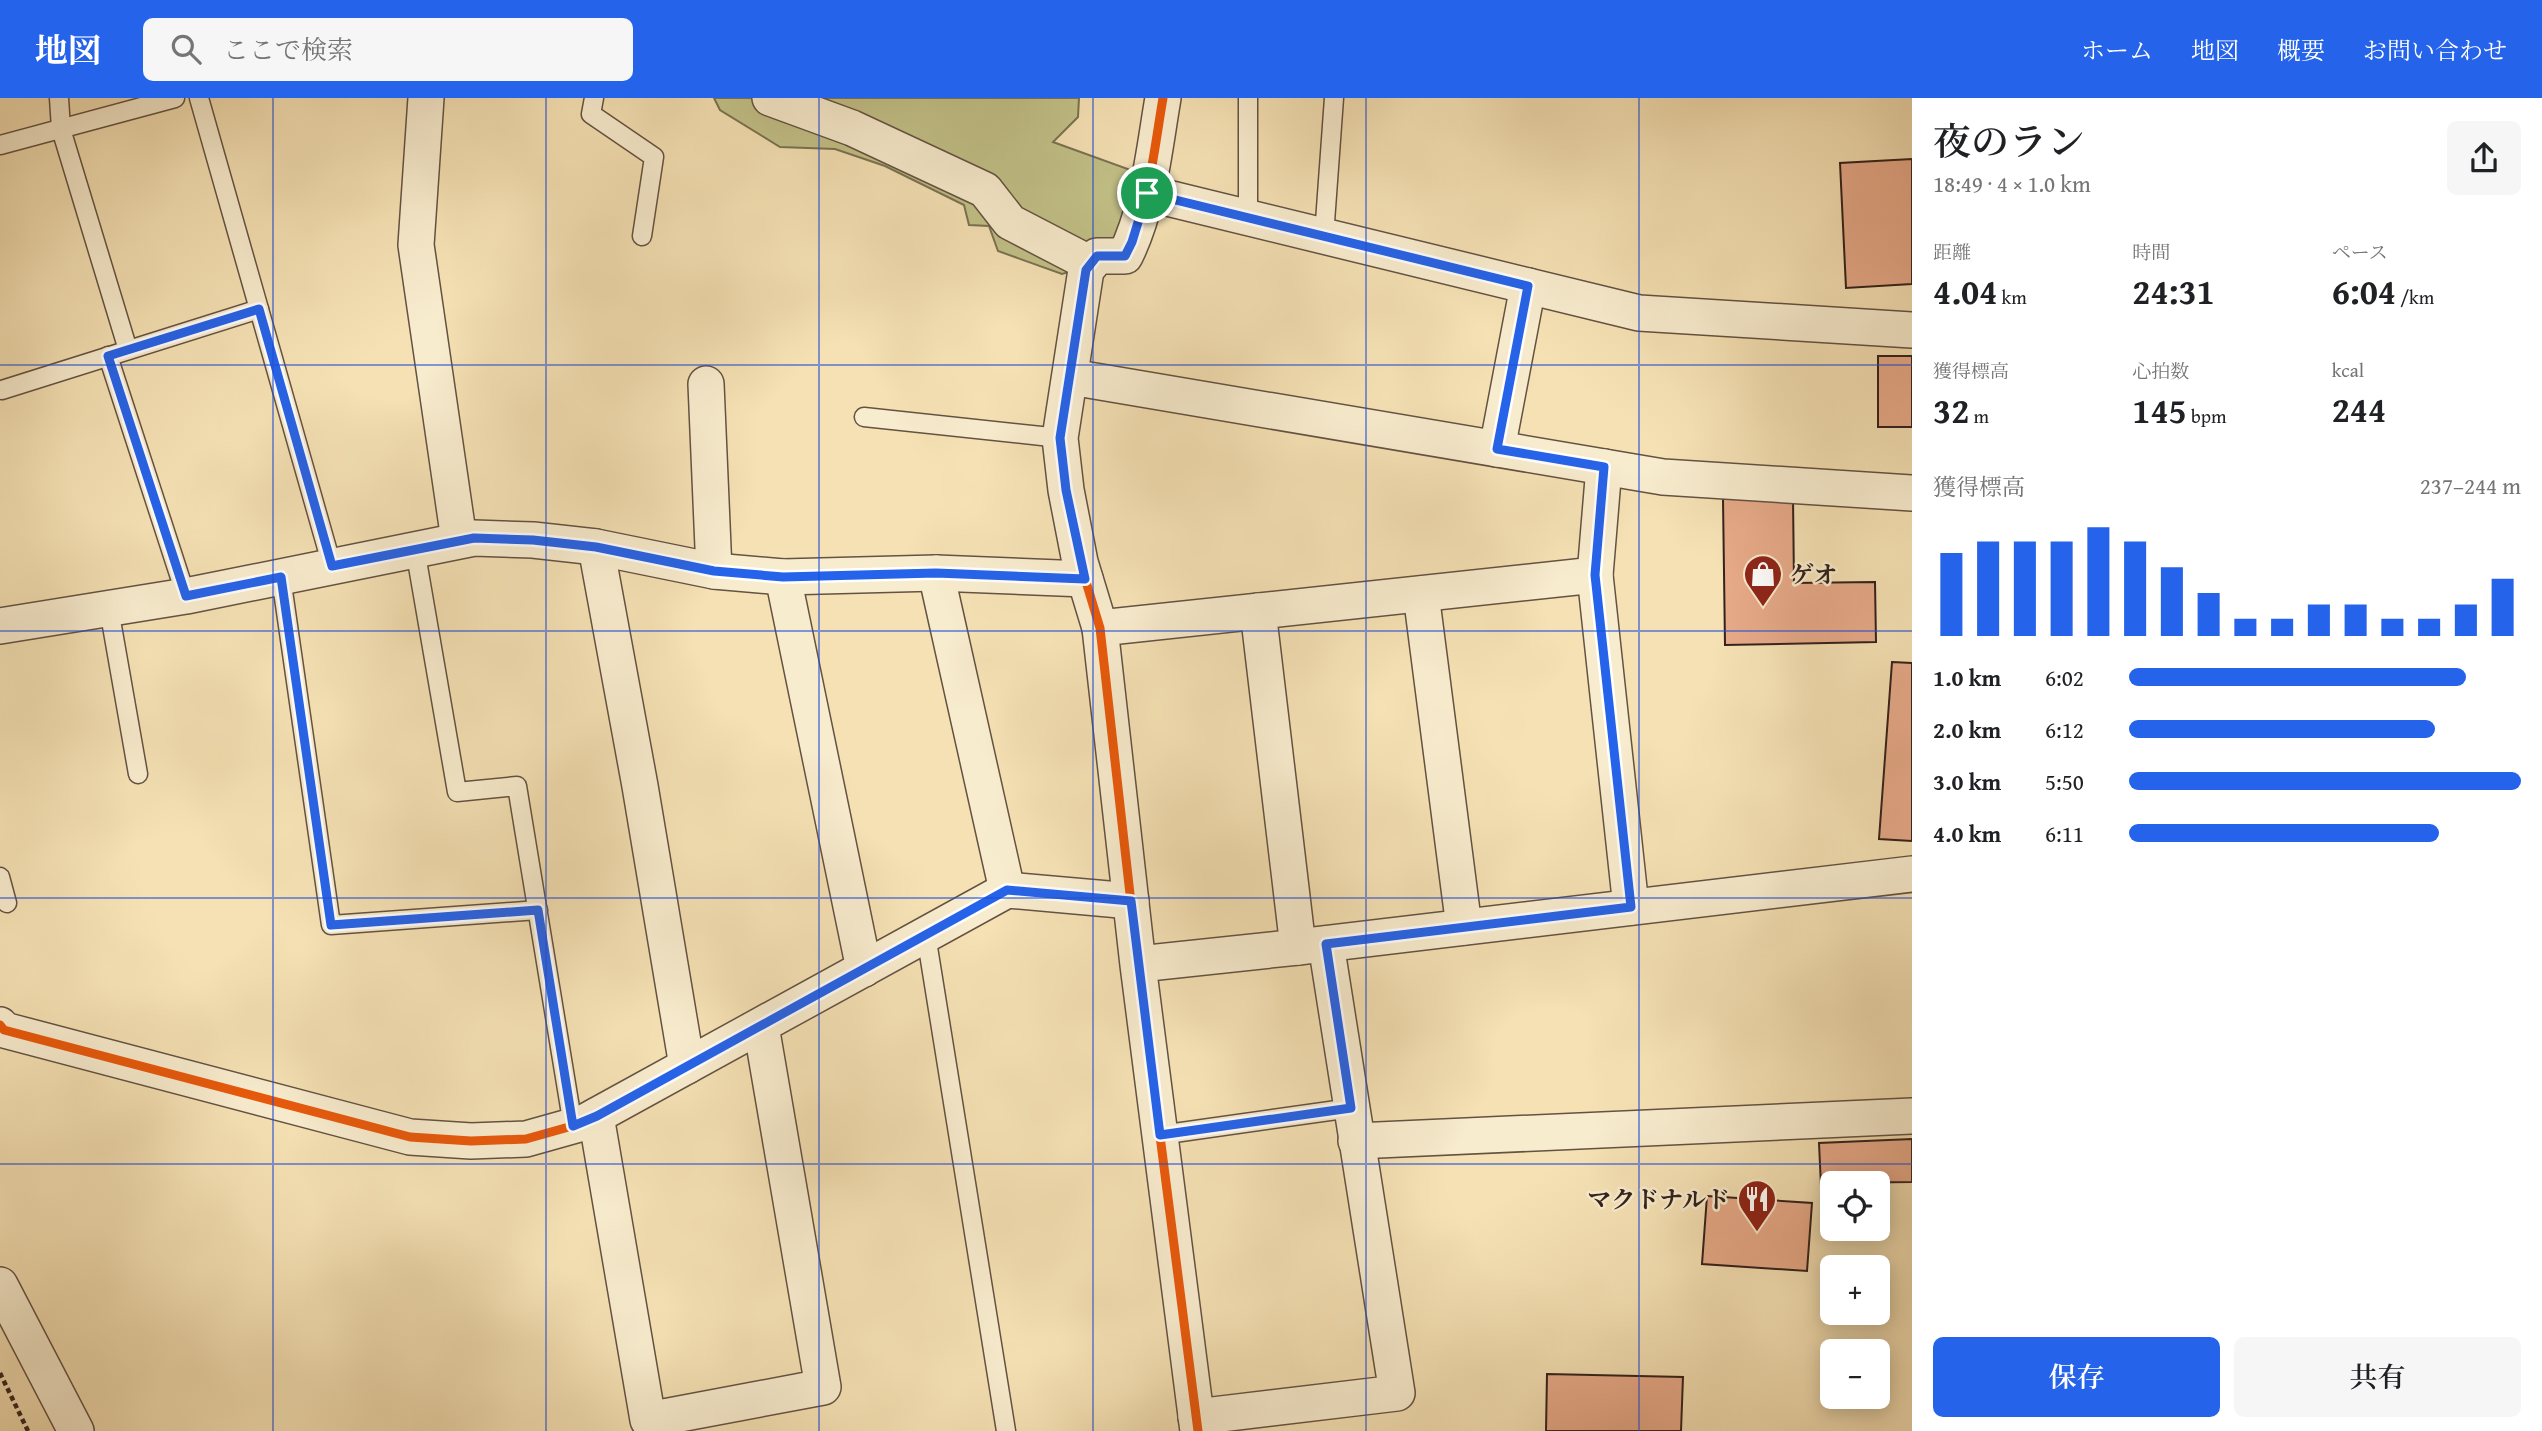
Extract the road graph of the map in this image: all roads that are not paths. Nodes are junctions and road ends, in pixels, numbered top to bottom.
1 (59, 98) edge
2 (175, 98) edge
3 (199, 98) edge
4 (426, 98) edge
5 (594, 98) edge
6 (770, 98) edge
7 (1163, 98) edge
8 (1248, 98) edge
9 (1334, 98) edge
10 (61, 129) junction
11 (0, 145) edge
12 (1147, 193) junction
13 (1248, 218) junction
14 (642, 236) dead end
15 (1324, 236) junction
16 (1091, 264) junction
17 (1528, 286) junction
18 (259, 309) junction
19 (1912, 330) edge
20 (128, 350) junction
21 (108, 356) junction
22 (1071, 377) junction
23 (706, 384) dead end
24 (2, 390) dead end
25 (864, 417) dead end
26 (1060, 438) junction
27 (1497, 449) junction
28 (1604, 467) junction
29 (1912, 493) edge
30 (459, 540) junction
31 (596, 547) junction
32 (415, 549) junction
33 (332, 566) junction
34 (714, 571) junction
35 (936, 573) junction
36 (1595, 575) junction
37 (281, 577) junction
38 (783, 577) junction
39 (1085, 579) junction
40 (1421, 594) junction
41 (186, 596) junction
42 (109, 609) junction
43 (1258, 611) junction
44 (0, 626) edge
45 (1100, 628) junction
46 (138, 774) dead end
47 (1912, 874) edge
48 (0, 877) edge
49 (1007, 890) junction
50 (1131, 901) junction
51 (7, 903) dead end
52 (1631, 907) junction
53 (538, 910) junction
54 (1464, 927) junction
55 (926, 935) junction
56 (1312, 946) junction
57 (1139, 964) junction
58 (864, 969) junction
59 (761, 1026) junction
60 (1, 1035) edge
61 (687, 1066) junction
62 (1912, 1116) edge
63 (585, 1121) junction
64 (1354, 1125) junction
65 (1160, 1135) junction
66 (0, 1285) edge
67 (1197, 1424) edge
68 (76, 1431) edge
69 (1006, 1431) edge

1 - 10 lane
2 - 10 lane
3 - 18 lane
4 - 30 street
5 - 14 lane
6 - 16 street
7 - 12 street
8 - 13 lane
9 - 15 lane
10 - 11 lane
10 - 20 lane
12 - 13 street
12 - 16 street
13 - 15 street
15 - 17 street
16 - 22 street
17 - 19 street
17 - 27 street
18 - 20 lane
18 - 33 lane
20 - 21 lane
21 - 24 lane
21 - 41 lane
22 - 26 street
22 - 27 street
23 - 34 street
25 - 26 lane
26 - 39 street
27 - 28 street
28 - 29 street
28 - 36 street
30 - 31 street
30 - 32 street
31 - 34 street
31 - 61 street
32 - 33 street
32 - 53 lane
33 - 37 street
34 - 38 street
35 - 38 street
35 - 39 street
35 - 49 street
36 - 40 street
36 - 52 street
37 - 41 street
37 - 53 lane
38 - 58 street
39 - 45 street
40 - 43 street
40 - 54 street
41 - 42 street
42 - 44 street
42 - 46 lane
43 - 45 street
43 - 56 street
45 - 50 street
47 - 52 street
48 - 51 lane
49 - 50 street
49 - 55 street
50 - 57 street
52 - 54 street
53 - 63 lane
54 - 56 street
55 - 58 street
55 - 69 lane
56 - 57 street
56 - 64 street
57 - 65 street
58 - 59 street
59 - 61 street
59 - 63 street
60 - 63 street
61 - 63 street
62 - 64 street
64 - 65 lane
64 - 67 street
65 - 67 street
66 - 68 street

